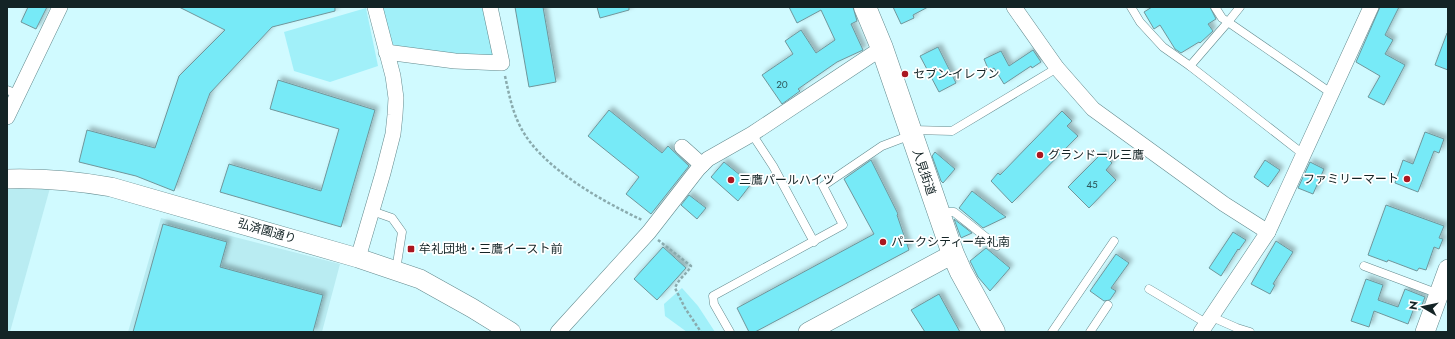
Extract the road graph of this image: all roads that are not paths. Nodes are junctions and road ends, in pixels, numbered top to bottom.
1 (60, 7) edge
2 (375, 7) edge
3 (490, 7) edge
4 (865, 7) edge
5 (1014, 7) edge
6 (1131, 7) edge
7 (1215, 7) edge
8 (1240, 7) edge
9 (1371, 7) edge
10 (1228, 22) junction
11 (882, 48) junction
12 (386, 52) junction
13 (1190, 66) junction
14 (1057, 68) junction
15 (12, 92) edge
16 (1331, 93) junction
17 (7, 117) edge
18 (911, 132) junction
19 (752, 134) junction
20 (682, 147) dead end
21 (1303, 154) junction
22 (702, 165) junction
23 (7, 179) edge
24 (372, 211) junction
25 (938, 212) junction
26 (1268, 232) junction
27 (1114, 241) dead end
28 (814, 242) junction
29 (997, 246) dead end
30 (953, 254) junction
31 (358, 258) junction
32 (1364, 266) dead end
33 (1448, 269) edge
34 (396, 270) junction
35 (1149, 289) dead end
36 (1435, 292) junction
37 (1108, 305) dead end
38 (1206, 324) edge
39 (997, 331) edge
40 (511, 332) edge
41 (558, 332) edge
42 (730, 332) edge
43 (808, 332) edge
44 (1052, 332) edge
45 (1090, 332) edge
46 (1250, 332) edge
47 (1425, 332) edge

1 - 15 street
2 - 12 street
3 - 12 street
4 - 11 main road, 人見街道
5 - 14 street
6 - 13 lane
7 - 10 lane
8 - 10 lane
9 - 16 street
10 - 13 lane
10 - 16 lane
11 - 18 main road, 人見街道
11 - 19 street
12 - 24 street
13 - 21 lane
14 - 18 lane
14 - 26 street
15 - 17 street
16 - 21 street
18 - 25 main road, 人見街道
18 - 28 lane
19 - 22 street
19 - 28 lane
20 - 22 street
21 - 26 street
22 - 41 street
23 - 31 street, 弘済園通り
24 - 31 street
24 - 34 lane
25 - 29 lane
25 - 30 main road, 人見街道
26 - 38 street
27 - 44 lane
28 - 42 lane
30 - 39 main road, 人見街道
30 - 43 street
31 - 34 street, 弘済園通り
32 - 36 lane
33 - 36 street
34 - 40 street, 弘済園通り
35 - 38 lane
36 - 47 street
37 - 45 lane
38 - 46 lane

